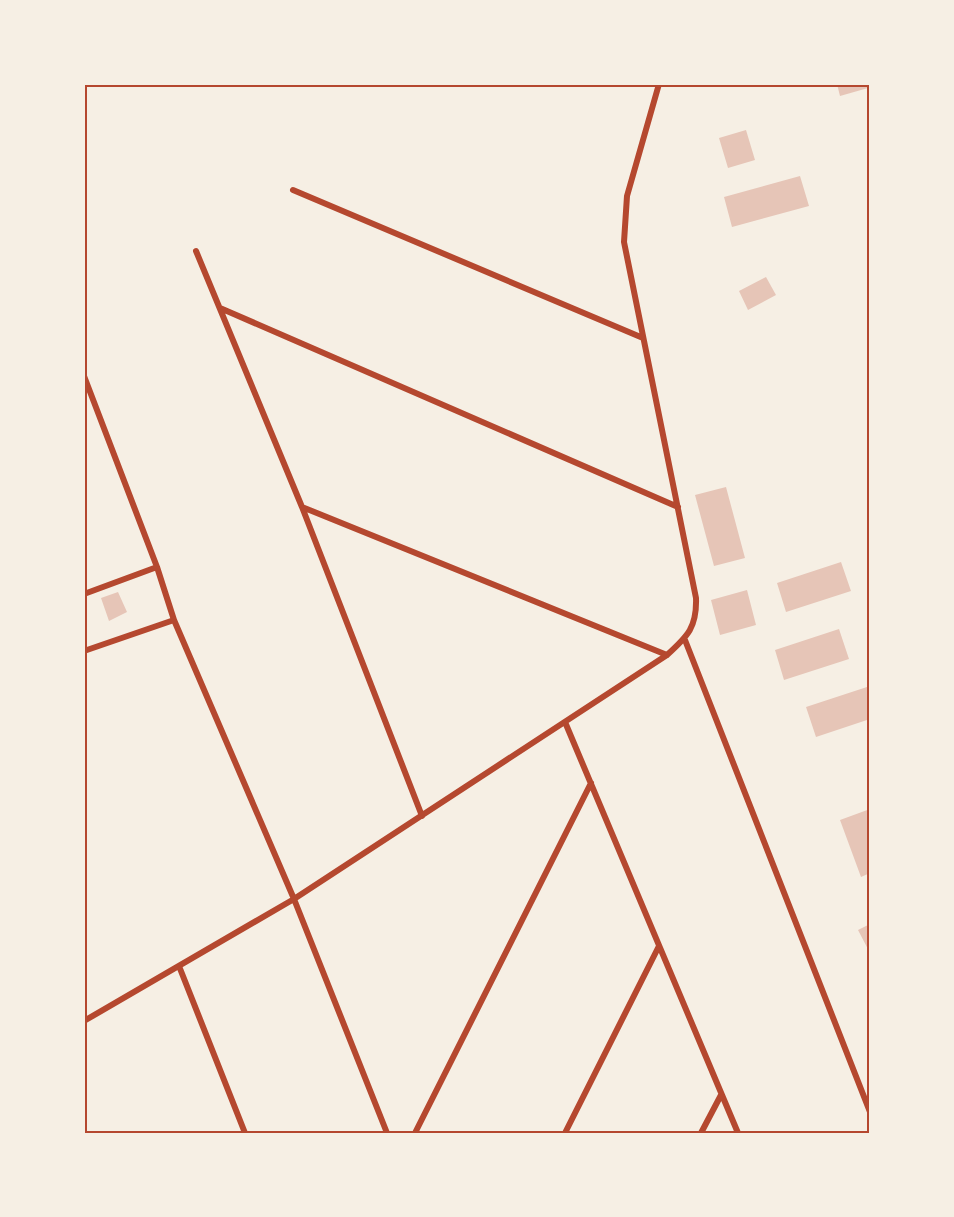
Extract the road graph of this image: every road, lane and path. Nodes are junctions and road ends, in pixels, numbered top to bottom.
1 (659, 84) edge
2 (293, 190) dead end
3 (196, 250) dead end
4 (220, 308) junction
5 (643, 338) junction
6 (84, 376) edge
7 (302, 507) junction
8 (678, 507) junction
9 (157, 567) junction
10 (84, 594) edge
11 (174, 620) junction
12 (685, 640) junction
13 (84, 651) edge
14 (667, 655) junction
15 (565, 722) junction
16 (591, 783) junction
17 (422, 816) junction
18 (294, 899) junction
19 (659, 946) junction
20 (179, 966) junction
21 (84, 1021) edge
22 (721, 1095) junction
23 (870, 1112) edge
24 (245, 1133) edge
25 (387, 1133) edge
26 (415, 1133) edge
27 (565, 1133) edge
28 (701, 1133) edge
29 (738, 1133) edge

1 - 5 street
2 - 5 street
3 - 4 street
4 - 7 street
4 - 8 street
5 - 8 street
6 - 9 street
7 - 14 street
7 - 17 street
8 - 12 street
9 - 10 street
9 - 11 street
11 - 13 street
11 - 18 street
12 - 14 street
12 - 23 street
14 - 15 street
15 - 16 street
15 - 17 street
16 - 19 street
16 - 26 street
17 - 18 street
18 - 20 street
18 - 25 street
19 - 22 street
19 - 27 street
20 - 21 street
20 - 24 street
22 - 28 street
22 - 29 street

